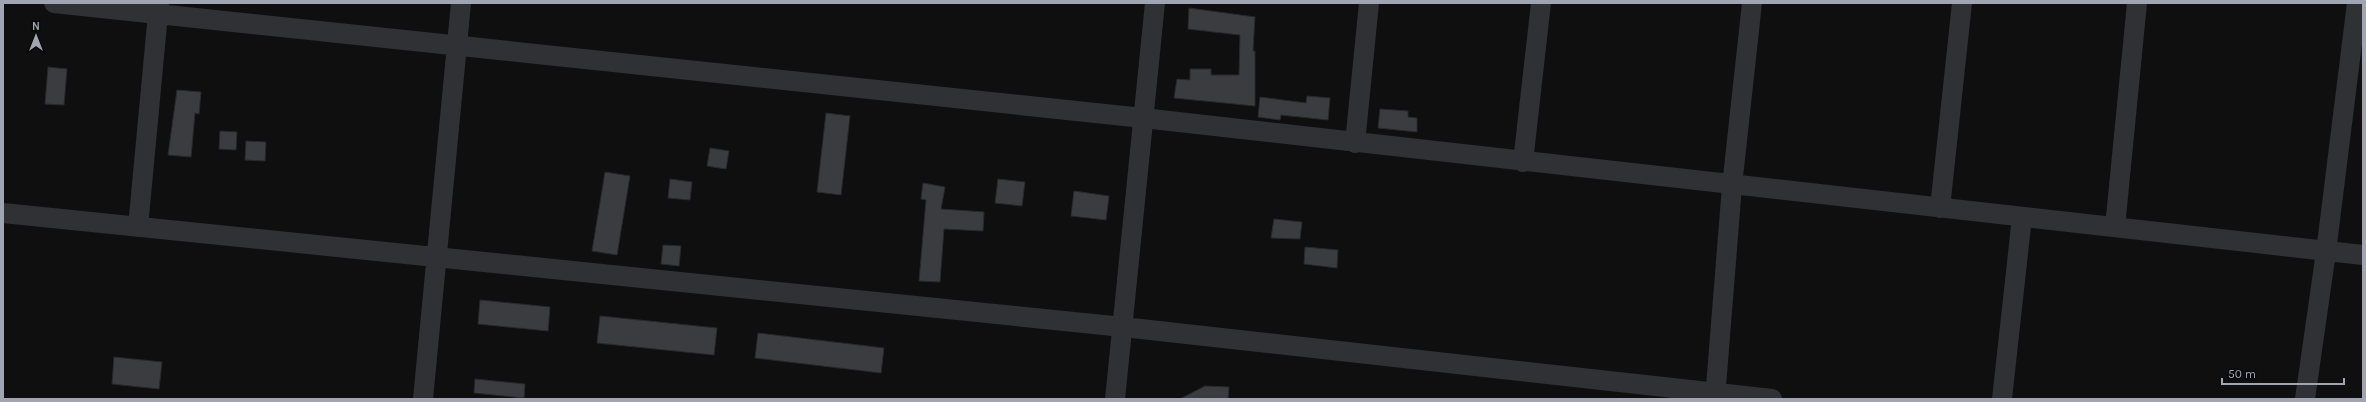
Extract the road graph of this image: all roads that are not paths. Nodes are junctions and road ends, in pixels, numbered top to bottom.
1 (54, 3) edge
2 (461, 3) edge
3 (1155, 3) edge
4 (1369, 3) edge
5 (1541, 3) edge
6 (1752, 3) edge
7 (1962, 3) edge
8 (2137, 3) edge
9 (2357, 3) edge
10 (158, 9) edge
11 (456, 46) junction
12 (1143, 118) junction
13 (1355, 142) junction
14 (1523, 162) junction
15 (1732, 186) junction
16 (1940, 208) junction
17 (3, 213) edge
18 (2022, 217) junction
19 (138, 227) junction
20 (2115, 227) junction
21 (2326, 252) junction
22 (2363, 255) edge
23 (436, 258) junction
24 (1123, 327) junction
25 (1715, 396) edge
26 (423, 399) edge
27 (1115, 399) edge
28 (1772, 399) edge
29 (2002, 399) edge
30 (2305, 399) edge

1 - 10 street
2 - 11 street
3 - 12 street
4 - 13 street
5 - 14 street
6 - 15 street
7 - 16 street
8 - 20 street
9 - 21 street
10 - 11 street
10 - 19 street
11 - 12 street
11 - 23 street
12 - 13 street
12 - 24 street
13 - 14 street
14 - 15 street
15 - 16 street
15 - 25 street
16 - 18 street
17 - 19 street
18 - 20 street
18 - 29 street
19 - 23 street
20 - 21 street
21 - 22 street
21 - 30 street
23 - 24 street
23 - 26 street
24 - 25 street
24 - 27 street
25 - 28 street

